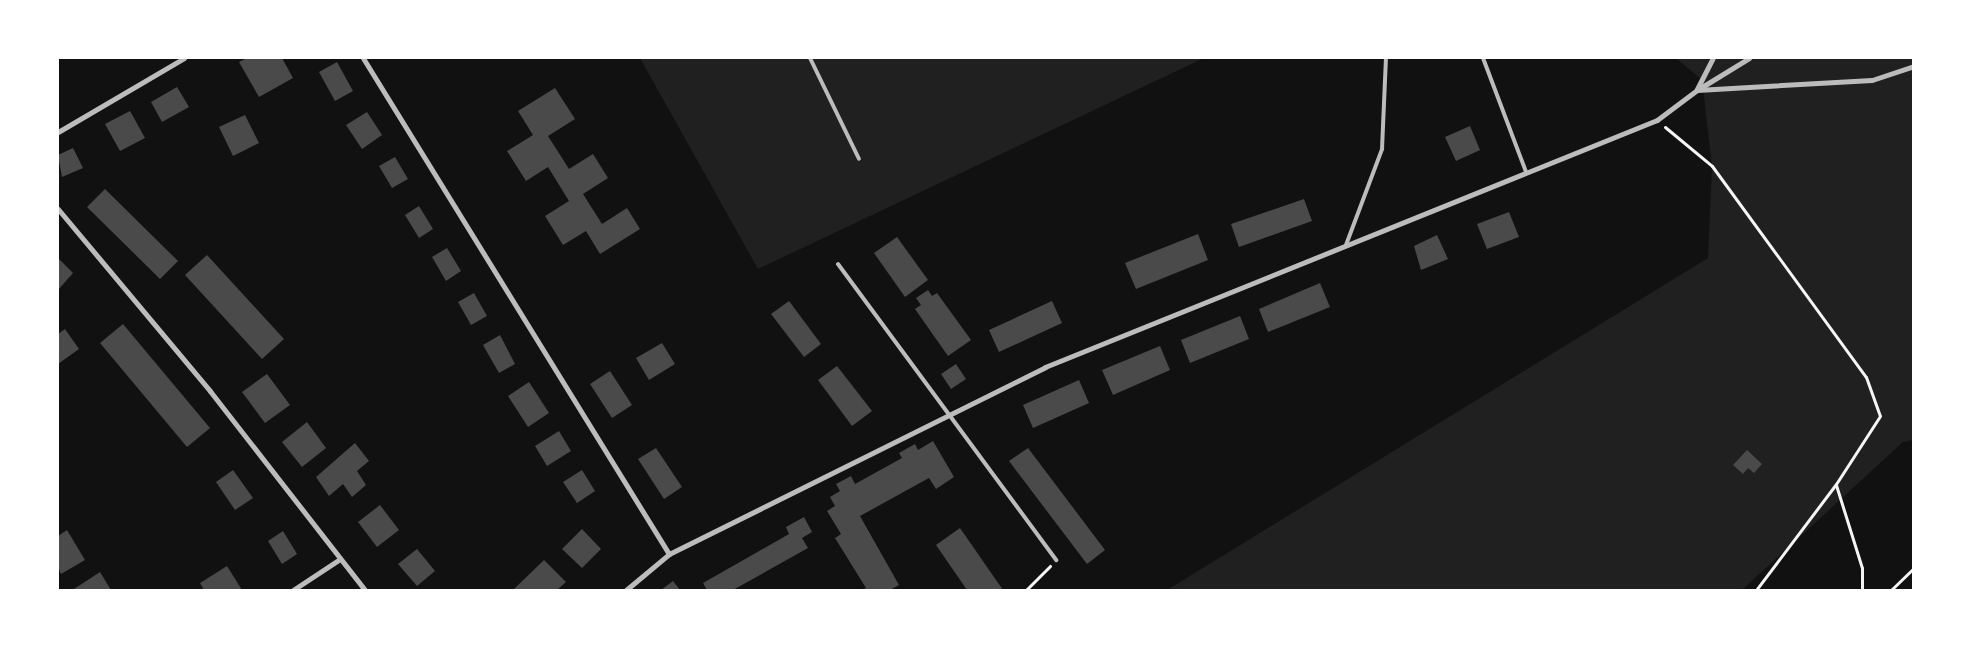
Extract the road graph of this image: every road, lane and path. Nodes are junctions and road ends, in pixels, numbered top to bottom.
1 (184, 58) edge
2 (363, 58) edge
3 (810, 58) edge
4 (1386, 58) edge
5 (1483, 58) edge
6 (1713, 58) edge
7 (1749, 58) edge
8 (1914, 66) edge
9 (1696, 90) junction
10 (1657, 120) junction
11 (58, 132) edge
12 (859, 159) dead end
13 (1526, 172) junction
14 (58, 209) edge
15 (1346, 245) junction
16 (838, 264) dead end
17 (947, 415) junction
18 (1836, 484) junction
19 (669, 554) junction
20 (340, 558) junction
21 (1056, 560) joint
22 (1914, 568) edge
23 (293, 590) edge
24 (365, 590) edge
25 (626, 590) edge
26 (1026, 590) edge
27 (1756, 590) edge
28 (1862, 590) edge
29 (1891, 590) edge

1 - 11 street
2 - 19 street
3 - 12 lane
4 - 15 lane
5 - 13 lane
6 - 9 street
7 - 9 street
8 - 9 street
9 - 10 street
10 - 13 street
10 - 18 path
13 - 15 street
14 - 20 street
15 - 17 street
16 - 17 lane
17 - 19 street
17 - 21 lane
18 - 27 path
18 - 28 path
19 - 25 street
20 - 23 street
20 - 24 street
21 - 26 path
22 - 29 path

